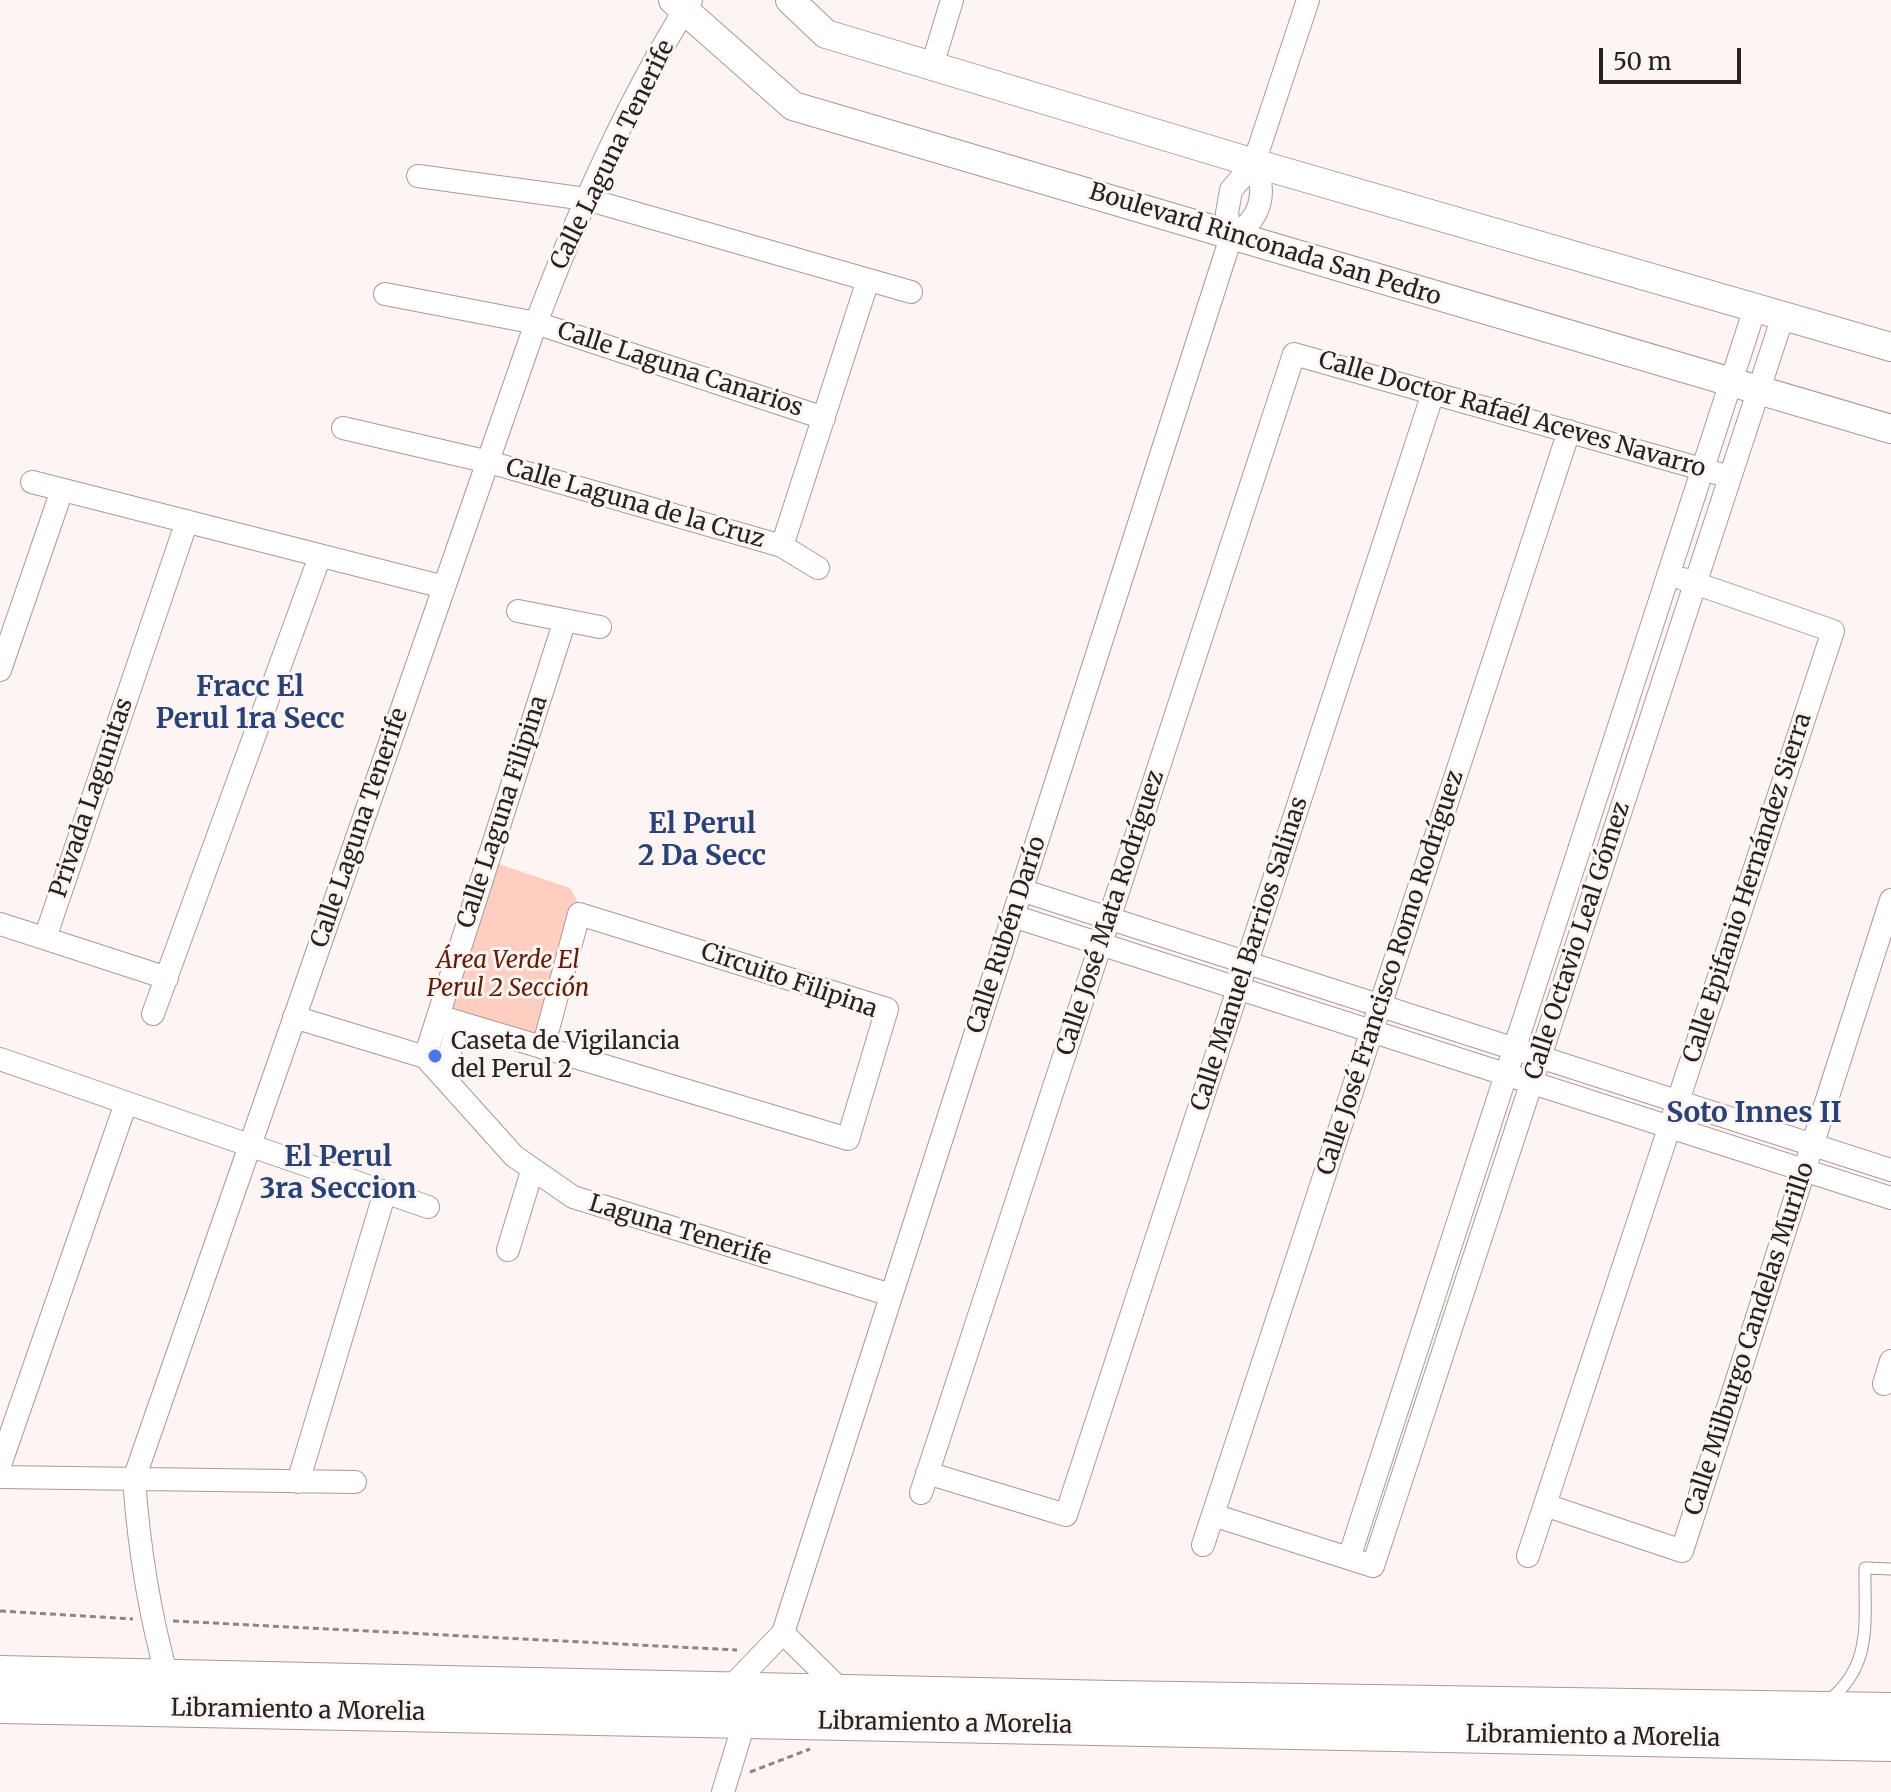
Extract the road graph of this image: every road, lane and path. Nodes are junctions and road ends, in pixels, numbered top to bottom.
1 (790, 0) edge
2 (952, 0) edge
3 (1308, 0) edge
4 (683, 3) edge
5 (932, 66) junction
6 (1254, 163) junction
7 (418, 176) dead end
8 (586, 199) junction
9 (1231, 237) junction
10 (868, 280) junction
11 (911, 292) dead end
12 (385, 294) dead end
13 (1755, 308) junction
14 (1783, 316) junction
15 (536, 323) junction
16 (1891, 347) edge
17 (1294, 354) joint
18 (1745, 387) junction
19 (1433, 393) junction
20 (824, 418) junction
21 (343, 428) dead end
22 (1891, 429) edge
23 (1569, 431) junction
24 (489, 462) junction
25 (1704, 469) junction
26 (1730, 477) junction
27 (32, 482) dead end
28 (62, 490) junction
29 (187, 521) junction
30 (782, 546) junction
31 (320, 556) junction
32 (818, 568) dead end
33 (1670, 575) junction
34 (1695, 583) junction
35 (444, 587) junction
36 (518, 611) dead end
37 (565, 620) junction
38 (600, 627) dead end
39 (0, 670) edge
40 (1021, 890) junction
41 (1891, 900) edge
42 (1013, 916) junction
43 (1109, 919) junction
44 (0, 924) edge
45 (45, 938) junction
46 (1101, 944) junction
47 (1247, 963) junction
48 (167, 978) junction
49 (1238, 989) junction
50 (1380, 1006) junction
51 (153, 1014) dead end
52 (294, 1017) junction
53 (449, 1019) junction
54 (1372, 1032) junction
55 (543, 1048) junction
56 (1515, 1049) junction
57 (425, 1057) junction
58 (1540, 1057) junction
59 (1, 1063) edge
60 (1507, 1075) junction
61 (443, 1076) junction
62 (1532, 1083) junction
63 (1678, 1102) junction
64 (126, 1103) junction
65 (1669, 1127) junction
66 (250, 1145) junction
67 (1812, 1145) junction
68 (1891, 1170) edge
69 (532, 1171) junction
70 (1804, 1171) junction
71 (385, 1192) junction
72 (1891, 1198) edge
73 (428, 1207) dead end
74 (508, 1250) dead end
75 (891, 1295) junction
76 (1891, 1361) edge
77 (1884, 1384) dead end
78 (0, 1465) edge
79 (0, 1477) edge
80 (134, 1479) junction
81 (298, 1482) junction
82 (355, 1482) dead end
83 (1545, 1505) junction
84 (1066, 1515) joint
85 (1213, 1515) junction
86 (1203, 1545) dead end
87 (1528, 1556) dead end
88 (1349, 1558) junction
89 (1891, 1569) edge
90 (0, 1611) edge
91 (151, 1620) junction
92 (783, 1633) junction
93 (764, 1652) junction
94 (0, 1674) edge
95 (168, 1680) junction
96 (844, 1693) junction
97 (0, 1705) edge
98 (736, 1705) junction
99 (1816, 1710) junction
100 (1891, 1711) edge
101 (1891, 1743) edge
102 (819, 1745) dead end
103 (725, 1786) edge

1 - 5 street
2 - 5 street
3 - 6 street, Calle Rubén Darío
4 - 8 street, Calle Laguna Tenerife
4 - 9 street, Boulevard Rinconada San Pedro
5 - 6 street
6 - 9 street, Calle Rubén Darío
6 - 9 street, Calle Rubén Darío
6 - 13 street
7 - 8 street
8 - 10 street
8 - 15 street, Calle Laguna Tenerife
9 - 18 street, Boulevard Rinconada San Pedro
9 - 40 street, Calle Rubén Darío
10 - 11 street
10 - 20 street
12 - 15 street, Calle Laguna Canarios
13 - 14 street
13 - 18 street, Calle Octavio Leal Gómez
14 - 16 street
14 - 18 street, Calle Octavio Leal Gómez
15 - 20 street, Calle Laguna Canarios
15 - 24 street, Calle Laguna Tenerife
17 - 19 street, Calle Doctor Rafaél Aceves Navarro
17 - 43 street, Calle José Mata Rodríguez
18 - 22 street, Boulevard Rinconada San Pedro
18 - 25 street, Calle Octavio Leal Gómez
18 - 26 street, Calle Octavio Leal Gómez
19 - 23 street, Calle Doctor Rafaél Aceves Navarro
19 - 47 street, Calle Manuel Barrios Salinas
20 - 30 street
21 - 24 street, Calle Laguna de la Cruz
23 - 25 street, Calle Doctor Rafaél Aceves Navarro
23 - 50 street, Calle José Francisco Romo Rodríguez
24 - 30 street, Calle Laguna de la Cruz
24 - 35 street, Calle Laguna Tenerife
25 - 26 street, Calle Doctor Rafaél Aceves Navarro
25 - 33 street, Calle Octavio Leal Gómez
26 - 34 street, Calle Octavio Leal Gómez
27 - 28 street
28 - 29 street
28 - 39 street
29 - 31 street
29 - 45 street, Privada Lagunitas
30 - 32 street, Calle Laguna de la Cruz
31 - 35 street
31 - 48 street
33 - 34 street
33 - 56 street, Calle Octavio Leal Gómez
34 - 58 street, Calle Octavio Leal Gómez
34 - 63 street, Calle Epifanio Hernández Sierra
35 - 52 street, Calle Laguna Tenerife
36 - 37 street
37 - 38 street
37 - 53 street, Calle Laguna Filipina
40 - 42 street, Calle Rubén Darío
40 - 43 street
41 - 67 street, Calle Milburgo Candelas Murillo
42 - 46 street
42 - 75 street, Calle Rubén Darío
43 - 46 street, Calle José Mata Rodríguez
43 - 47 street
44 - 45 street
45 - 48 street
46 - 49 street
46 - 84 street, Calle José Mata Rodríguez
47 - 49 street, Calle Manuel Barrios Salinas
47 - 50 street
48 - 51 street
49 - 54 street
49 - 84 street, Calle Manuel Barrios Salinas
50 - 54 street, Calle José Francisco Romo Rodríguez
50 - 56 street
52 - 57 street
52 - 66 street, Calle Laguna Tenerife
53 - 55 street, Circuito Filipina
53 - 57 street, Calle Laguna Filipina
53 - 61 street
54 - 60 street
54 - 85 street, Calle José Francisco Romo Rodríguez
55 - 55 street, Circuito Filipina
56 - 58 street
56 - 60 street, Calle Octavio Leal Gómez
57 - 61 street, Laguna Tenerife
58 - 62 street, Calle Octavio Leal Gómez
58 - 63 street
59 - 64 street
60 - 62 street
60 - 88 street, Calle Octavio Leal Gómez
61 - 69 street, Laguna Tenerife
62 - 65 street
62 - 88 street, Calle Octavio Leal Gómez
63 - 65 street, Calle Epifanio Hernández Sierra
63 - 67 street
64 - 66 street
64 - 78 street
65 - 70 street
65 - 83 street, Calle Epifanio Hernández Sierra
66 - 71 street
66 - 80 street, Calle Laguna Tenerife
67 - 68 street
67 - 70 street, Calle Milburgo Candelas Murillo
69 - 74 street
69 - 75 street, Laguna Tenerife
70 - 72 street
70 - 83 street, Calle Milburgo Candelas Murillo
71 - 73 street
71 - 81 street
75 - 92 street, Calle Rubén Darío
76 - 77 street
79 - 80 street
80 - 81 street
80 - 91 street, Calle Laguna Tenerife
81 - 82 street
83 - 87 street, Calle Epifanio Hernández Sierra
85 - 86 street, Calle José Francisco Romo Rodríguez
85 - 88 street
89 - 99 lane
90 - 91 path
91 - 93 path
91 - 95 street, Calle Laguna Tenerife
92 - 93 street, Calle Rubén Darío
92 - 96 street
93 - 98 street, Calle Rubén Darío
94 - 95 highway, Libramiento a Morelia
95 - 98 highway, Libramiento a Morelia
96 - 98 highway, Libramiento a Morelia
96 - 99 highway, Libramiento a Morelia
97 - 98 highway, Libramiento a Morelia
98 - 101 highway, Libramiento a Morelia
98 - 103 street
99 - 100 highway, Libramiento a Morelia
102 - 103 path

